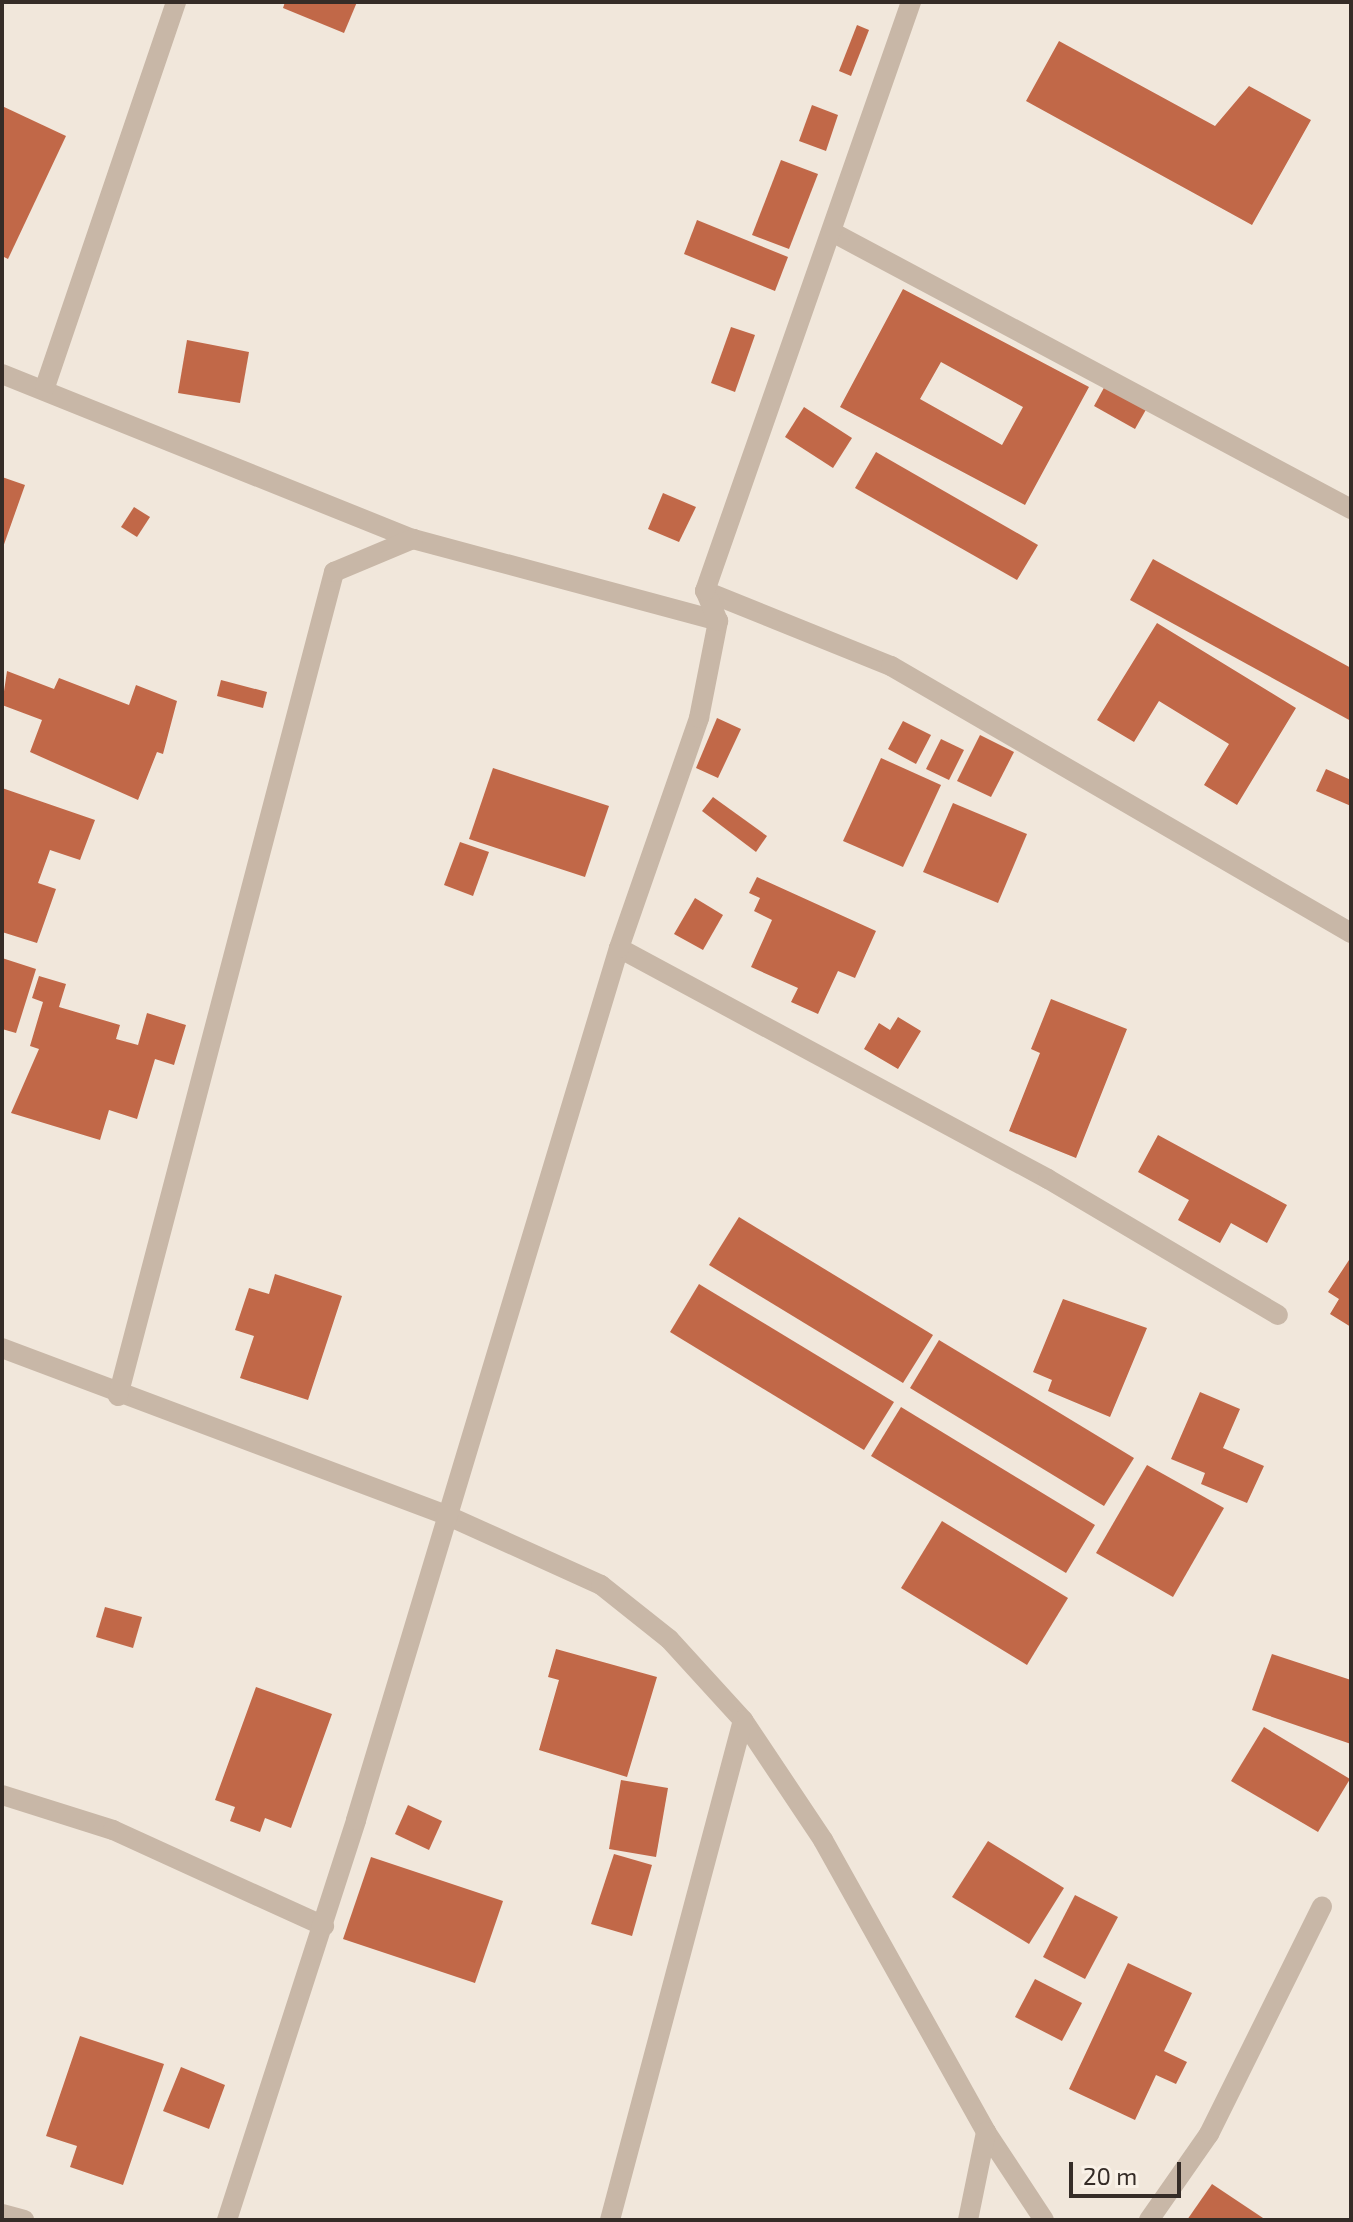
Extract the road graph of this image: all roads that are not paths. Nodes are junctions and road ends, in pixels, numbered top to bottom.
1 (176, 2) edge
2 (911, 2) edge
3 (832, 232) junction
4 (2, 374) edge
5 (45, 387) junction
6 (1351, 509) edge
7 (413, 539) junction
8 (705, 591) junction
9 (718, 621) junction
10 (1351, 933) edge
11 (619, 948) junction
12 (1278, 1315) dead end
13 (2, 1348) edge
14 (118, 1396) junction
15 (444, 1514) junction
16 (743, 1720) junction
17 (2, 1795) edge
18 (1322, 1906) dead end
19 (324, 1926) junction
20 (986, 2132) junction
21 (2, 2214) edge
22 (24, 2220) edge
23 (227, 2220) edge
24 (610, 2220) edge
25 (968, 2220) edge
26 (1044, 2220) edge
27 (1149, 2220) edge

1 - 5 street
2 - 3 street
3 - 6 street
3 - 8 street
4 - 5 street
5 - 7 street
7 - 9 street
7 - 14 street
8 - 9 street
8 - 10 street
9 - 11 street
11 - 12 street
11 - 15 street
13 - 14 street
14 - 15 street
15 - 16 street
15 - 19 street
16 - 20 street
16 - 24 street
17 - 19 street
18 - 27 street
19 - 23 street
20 - 25 street
20 - 26 street
21 - 22 street

